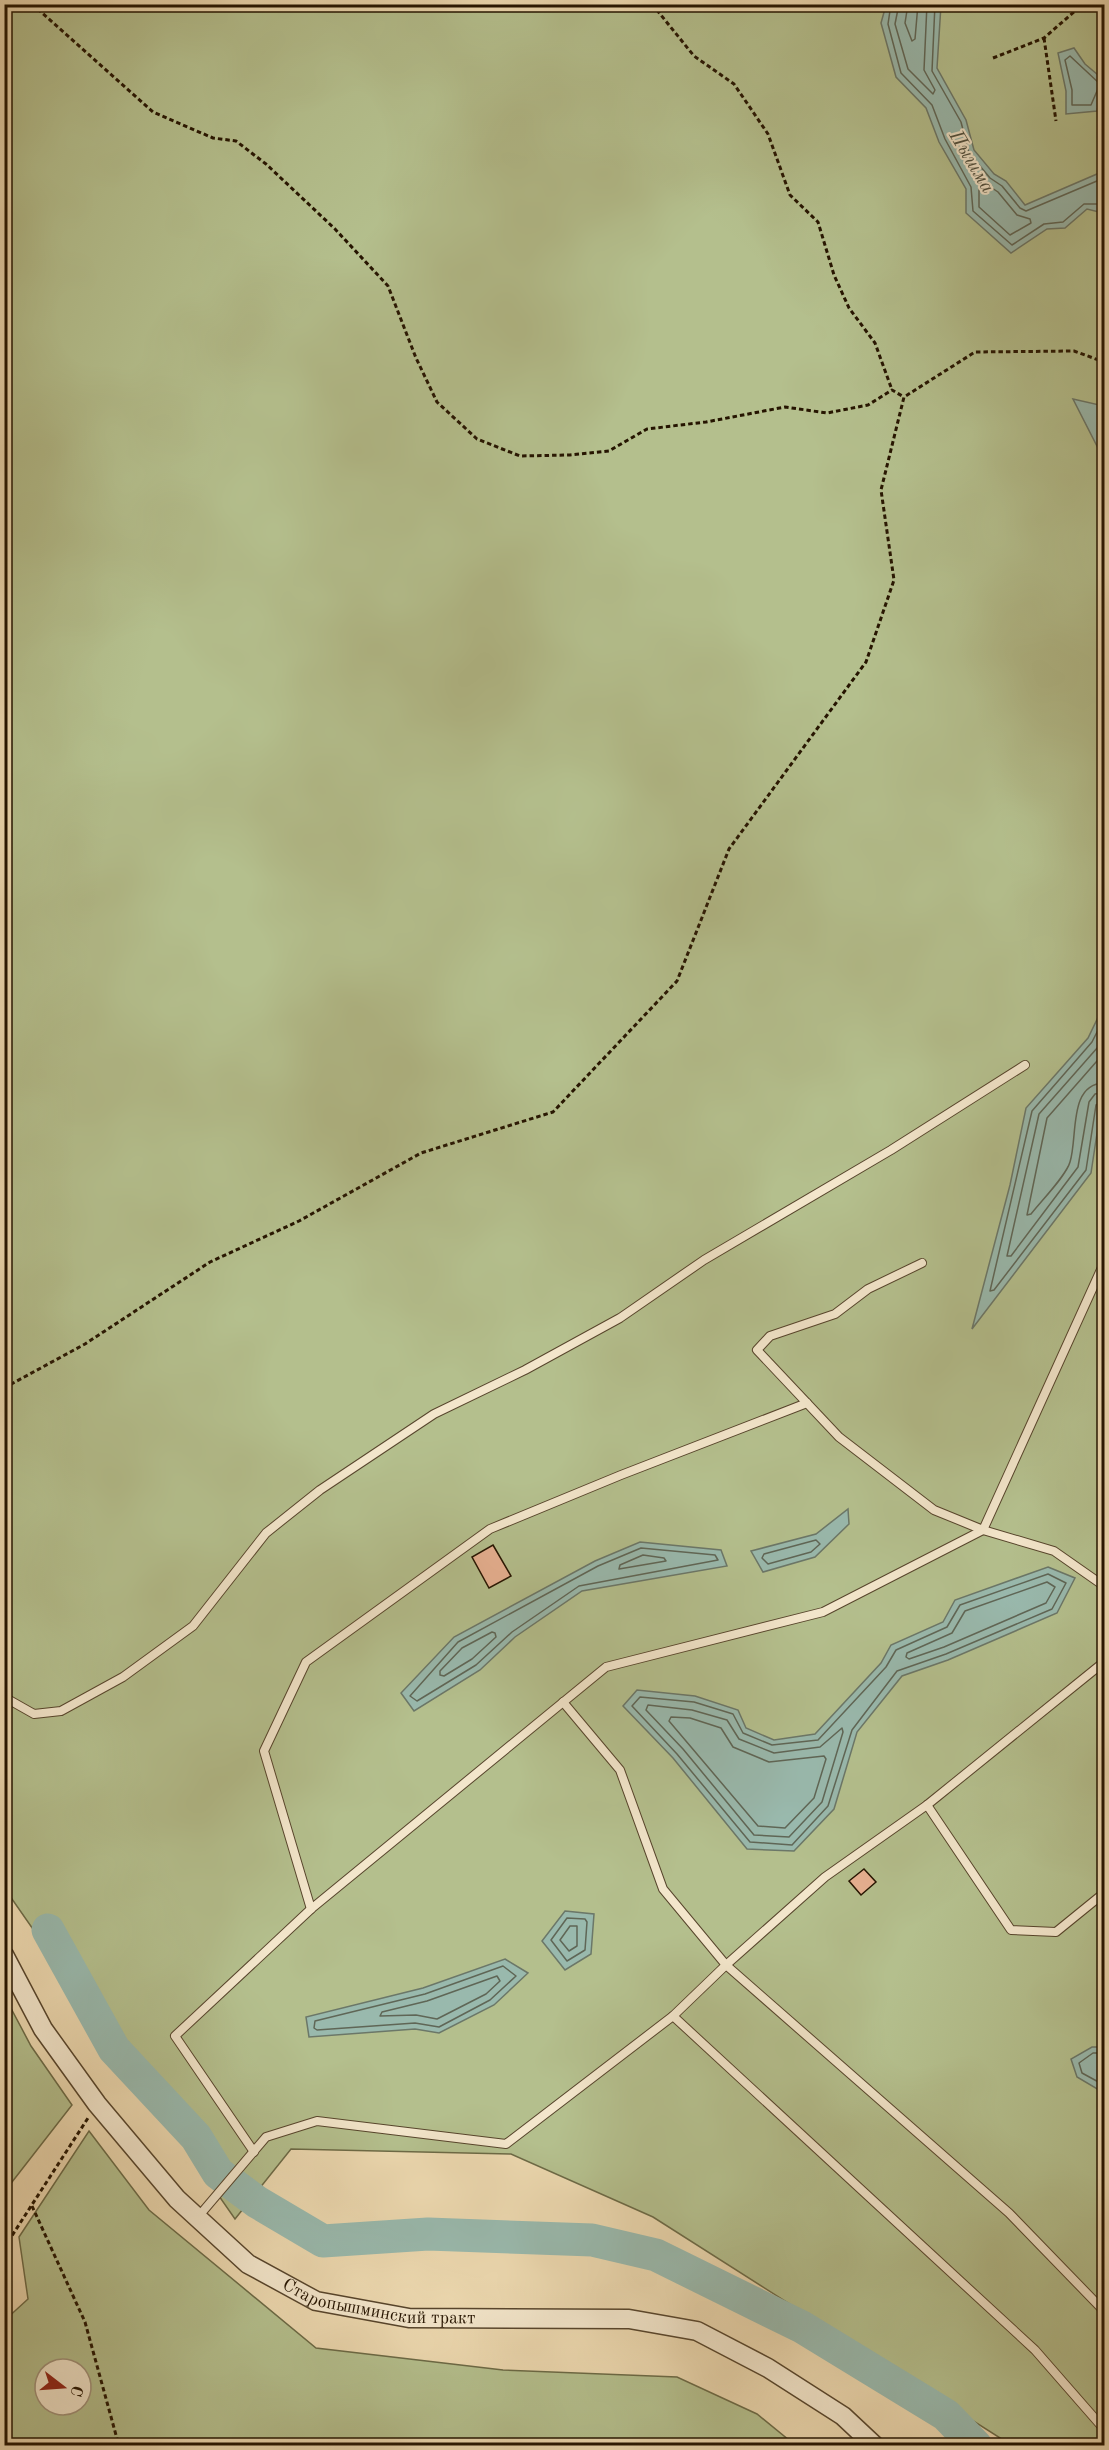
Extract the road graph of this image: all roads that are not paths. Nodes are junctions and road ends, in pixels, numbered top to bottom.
1 (1025, 1065) dead end
2 (922, 1263) dead end
3 (1104, 1263) edge
4 (807, 1403) junction
5 (983, 1530) junction
6 (1104, 1586) edge
7 (1104, 1662) edge
8 (4, 1697) edge
9 (563, 1702) junction
10 (927, 1805) junction
11 (1104, 1893) edge
12 (311, 1909) junction
13 (4, 1955) edge
14 (726, 1965) junction
15 (673, 2016) junction
16 (253, 2152) junction
17 (198, 2217) junction
18 (1104, 2311) edge
19 (1104, 2430) edge
20 (875, 2445) edge

1 - 8 lane
2 - 4 lane
3 - 5 lane
4 - 5 lane
4 - 12 lane
5 - 6 lane
5 - 9 lane
7 - 10 lane
9 - 12 lane
9 - 14 lane
10 - 11 lane
10 - 14 lane
12 - 16 lane
13 - 17 street, Старопышминский тракт
14 - 15 lane
14 - 18 lane
15 - 16 lane
15 - 19 lane
16 - 17 lane
17 - 20 street, Старопышминский тракт

